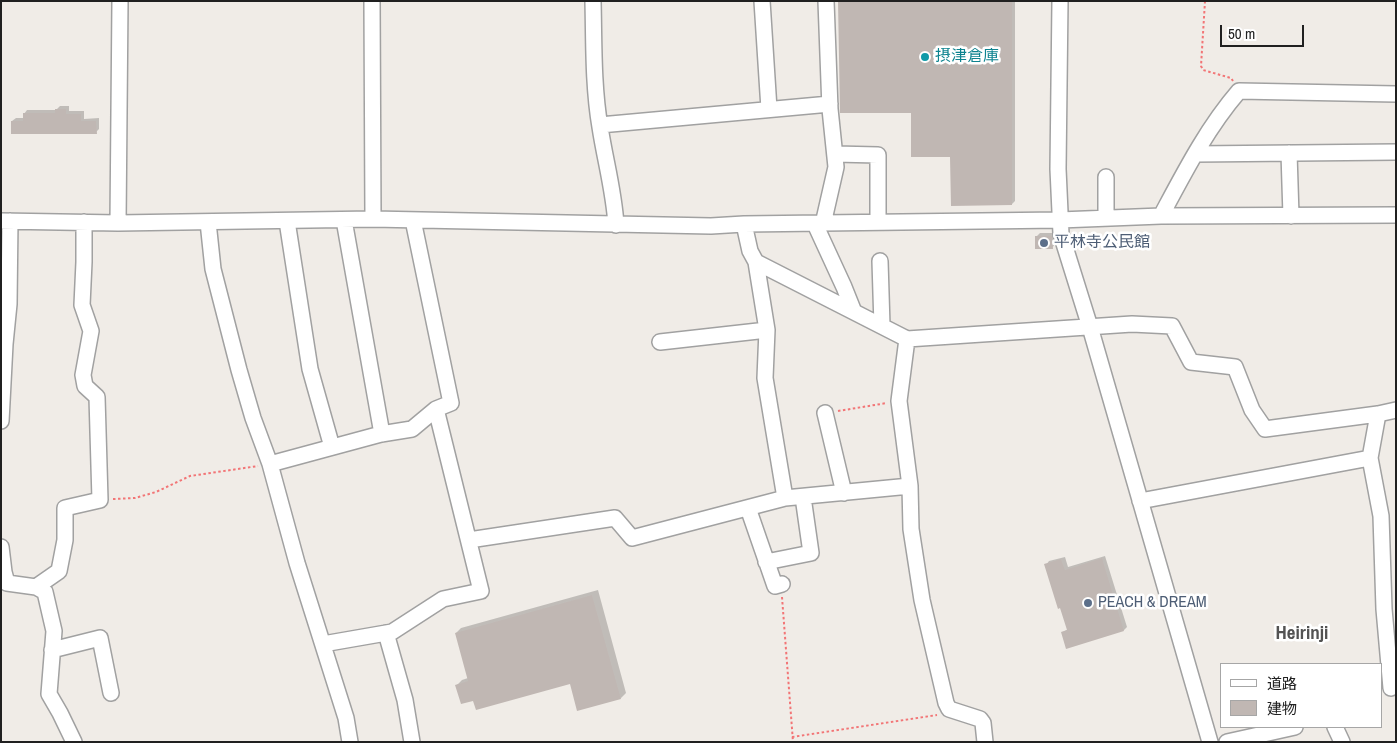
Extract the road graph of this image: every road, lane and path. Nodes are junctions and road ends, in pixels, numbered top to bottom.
1 (120, 1) edge
2 (372, 1) edge
3 (593, 1) edge
4 (762, 1) edge
5 (826, 1) edge
6 (1060, 1) edge
7 (1205, 1) edge
8 (1239, 91) junction
9 (1396, 94) edge
10 (830, 104) junction
11 (769, 110) junction
12 (600, 125) junction
13 (1396, 152) edge
14 (1289, 153) junction
15 (835, 154) junction
16 (1194, 154) junction
17 (1106, 177) dead end
18 (1396, 215) edge
19 (1160, 216) junction
20 (1291, 216) junction
21 (1106, 217) junction
22 (373, 219) junction
23 (344, 220) junction
24 (413, 220) junction
25 (1060, 220) junction
26 (5, 221) edge
27 (287, 221) junction
28 (84, 222) junction
29 (208, 222) junction
30 (878, 222) junction
31 (118, 223) junction
32 (744, 224) junction
33 (819, 224) junction
34 (616, 225) junction
35 (880, 260) dead end
36 (756, 262) junction
37 (5, 304) edge
38 (854, 312) junction
39 (882, 326) junction
40 (1090, 327) junction
41 (767, 330) junction
42 (907, 339) junction
43 (660, 342) dead end
44 (3, 344) edge
45 (900, 401) junction
46 (436, 409) junction
47 (1396, 410) edge
48 (825, 413) joint
49 (1378, 414) junction
50 (1, 417) edge
51 (1, 421) edge
52 (382, 434) junction
53 (332, 447) junction
54 (1370, 458) junction
55 (270, 464) junction
56 (910, 486) junction
57 (844, 493) junction
58 (802, 497) junction
59 (785, 498) junction
60 (100, 500) junction
61 (1140, 501) junction
62 (748, 508) junction
63 (468, 540) junction
64 (1, 547) edge
65 (766, 562) junction
66 (3, 573) edge
67 (782, 584) joint
68 (36, 587) junction
69 (386, 633) junction
70 (323, 644) junction
71 (52, 650) junction
72 (1389, 689) edge
73 (111, 693) dead end
74 (950, 709) junction
75 (1290, 728) edge
76 (1335, 728) edge
77 (792, 737) junction
78 (74, 742) edge
79 (350, 742) edge
80 (412, 742) edge
81 (793, 742) edge
82 (985, 742) edge
83 (1210, 742) edge
84 (1227, 742) edge
85 (1342, 742) edge

1 - 31 street
2 - 22 street
3 - 12 street
4 - 11 street
5 - 10 street
6 - 25 street
7 - 8 path
8 - 9 street
8 - 16 street
10 - 11 street
10 - 15 street
11 - 12 street
12 - 34 street
13 - 14 street
14 - 16 street
14 - 20 street
15 - 30 street
15 - 33 street
16 - 19 street
17 - 21 street
18 - 20 street
19 - 20 street
19 - 21 street
21 - 25 street
22 - 23 street
22 - 24 street
23 - 27 street
23 - 52 street
24 - 34 street
24 - 46 street
25 - 30 street
25 - 40 street
26 - 28 street
26 - 37 street
27 - 29 street
27 - 53 street
28 - 31 street
28 - 60 street
29 - 31 street
29 - 55 street
30 - 33 street
32 - 33 street
32 - 34 street
32 - 36 street
33 - 38 street
35 - 39 street
36 - 38 street
36 - 41 street
37 - 44 street
38 - 39 street
39 - 42 street
40 - 42 street
40 - 49 street
40 - 61 street
41 - 43 street
41 - 59 street
42 - 45 street
44 - 50 street
45 - 48 path
45 - 56 street
46 - 52 street
46 - 63 street
47 - 49 street
48 - 57 street
49 - 54 street
50 - 51 street
52 - 53 street
53 - 55 street
54 - 61 street
54 - 72 street
55 - 60 path
55 - 70 street
56 - 57 street
56 - 74 street
57 - 58 street
58 - 59 street
58 - 65 street
59 - 62 street
60 - 68 street
61 - 83 street
62 - 63 street
62 - 65 street
63 - 69 street
64 - 66 street
65 - 67 street
66 - 68 street
67 - 77 path
68 - 71 street
69 - 70 street
69 - 80 street
70 - 79 street
71 - 73 street
71 - 78 street
74 - 77 path
74 - 82 street
75 - 84 street
76 - 85 street
77 - 81 path

